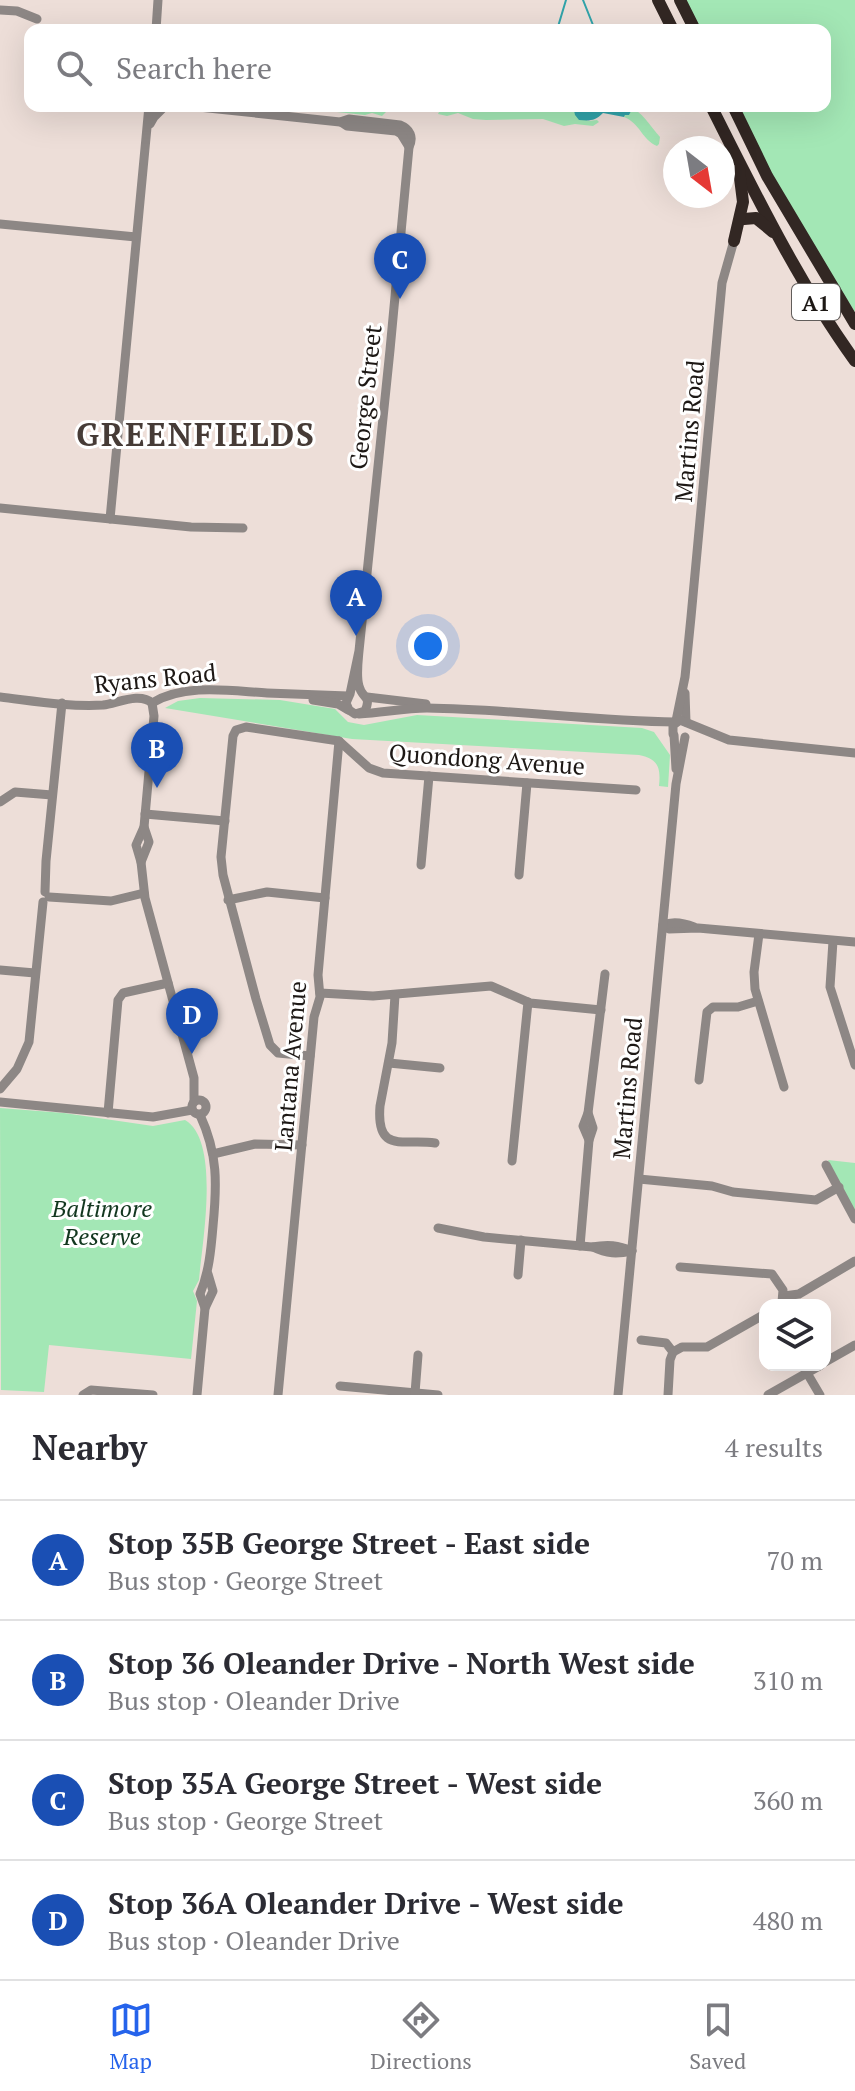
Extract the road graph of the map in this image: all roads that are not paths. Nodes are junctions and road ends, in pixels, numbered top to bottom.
1 (158, 0) edge
2 (658, 0) edge
3 (673, 0) edge
4 (680, 0) edge
5 (0, 10) edge
6 (37, 19) dead end
7 (156, 24) edge
8 (670, 24) edge
9 (684, 24) edge
10 (692, 24) edge
11 (149, 112) edge
12 (161, 112) edge
13 (242, 112) edge
14 (714, 112) edge
15 (728, 112) edge
16 (736, 112) edge
17 (148, 127) junction
18 (737, 157) junction
19 (758, 196) junction
20 (744, 219) junction
21 (0, 224) edge
22 (136, 237) junction
23 (781, 240) junction
24 (734, 241) junction
25 (816, 259) junction
26 (855, 312) edge
27 (855, 324) edge
28 (855, 361) edge
29 (0, 508) edge
30 (110, 519) junction
31 (243, 528) dead end
32 (266, 693) junction
33 (356, 695) junction
34 (0, 697) edge
35 (62, 703) junction
36 (152, 703) junction
37 (461, 709) junction
38 (354, 712) junction
39 (641, 722) junction
40 (681, 722) junction
41 (674, 735) junction
42 (686, 736) junction
43 (719, 737) junction
44 (339, 741) junction
45 (855, 753) edge
46 (429, 776) junction
47 (527, 783) junction
48 (676, 784) junction
49 (636, 790) dead end
50 (52, 795) junction
51 (0, 802) edge
52 (145, 814) junction
53 (225, 821) junction
54 (421, 865) dead end
55 (519, 875) dead end
56 (144, 893) junction
57 (46, 897) junction
58 (325, 898) junction
59 (228, 900) junction
60 (663, 925) junction
61 (759, 934) junction
62 (833, 941) junction
63 (855, 942) edge
64 (0, 970) edge
65 (35, 973) junction
66 (605, 974) dead end
67 (168, 983) junction
68 (320, 993) junction
69 (395, 995) junction
70 (758, 1001) junction
71 (528, 1002) junction
72 (601, 1010) junction
73 (310, 1056) junction
74 (389, 1063) junction
75 (855, 1065) edge
76 (440, 1068) dead end
77 (699, 1080) dead end
78 (784, 1087) dead end
79 (0, 1089) edge
80 (0, 1102) edge
81 (197, 1107) junction
82 (108, 1113) junction
83 (435, 1143) dead end
84 (302, 1145) junction
85 (213, 1154) junction
86 (512, 1161) dead end
87 (826, 1165) dead end
88 (639, 1179) junction
89 (839, 1187) junction
90 (855, 1219) edge
91 (438, 1228) dead end
92 (521, 1240) junction
93 (580, 1246) junction
94 (632, 1251) junction
95 (855, 1261) edge
96 (680, 1267) dead end
97 (518, 1275) dead end
98 (781, 1299) edge
99 (784, 1299) edge
100 (759, 1317) edge
101 (641, 1340) dead end
102 (855, 1345) edge
103 (673, 1352) junction
104 (418, 1355) dead end
105 (831, 1359) edge
106 (811, 1371) edge
107 (807, 1373) junction
108 (340, 1386) dead end
109 (415, 1393) junction
110 (83, 1395) edge
111 (153, 1395) edge
112 (197, 1395) edge
113 (278, 1395) edge
114 (438, 1395) edge
115 (618, 1395) edge
116 (668, 1395) edge
117 (768, 1395) edge
118 (820, 1395) edge

1 - 7 street
2 - 8 highway
3 - 9 highway
4 - 10 highway
5 - 6 street
11 - 17 street
12 - 17 street
13 - 33 street, George Street
14 - 18 highway, A1
15 - 19 highway
16 - 25 highway, A1
17 - 22 street
18 - 19 highway, A1
18 - 24 highway
19 - 20 street, Martins Road
19 - 23 highway, A1
20 - 23 highway
20 - 24 street, Martins Road
21 - 22 street
22 - 30 street
23 - 28 highway, A1
24 - 40 street, Martins Road
25 - 26 highway
25 - 27 highway, A1
29 - 30 street
30 - 31 street
32 - 33 street, Ryans Road
32 - 36 street, Ryans Road
32 - 38 street, Ryans Road
33 - 37 street, Ryans Road
33 - 38 street, George Street
33 - 38 street
34 - 35 street, Ryans Road
35 - 36 street, Ryans Road
35 - 50 street
36 - 52 street
37 - 38 street, Ryans Road
37 - 39 street, Ryans Road
39 - 40 street, Ryans Road
39 - 41 street, Ryans Road
40 - 41 street
40 - 42 street
40 - 43 street, Ryans Road
41 - 42 street
41 - 48 street, Martins Road
42 - 43 street, Ryans Road
42 - 48 street, Martins Road
43 - 45 street, Ryans Road
44 - 46 street, Quondong Avenue
44 - 53 street
44 - 58 street, Lantana Avenue
46 - 47 street, Quondong Avenue
46 - 54 street
47 - 49 street, Quondong Avenue
47 - 55 street
48 - 60 street, Martins Road
50 - 51 street
50 - 57 street
52 - 53 street
52 - 56 street
53 - 59 street
56 - 57 street
56 - 67 street
57 - 65 street
58 - 59 street
58 - 68 street, Lantana Avenue
59 - 73 street
60 - 61 street
60 - 88 street, Martins Road
61 - 62 street
61 - 70 street
62 - 63 street
62 - 75 street
64 - 65 street
65 - 79 street
66 - 72 street
67 - 81 street
67 - 82 street
68 - 69 street
68 - 73 street, Lantana Avenue
69 - 71 street
69 - 74 street
70 - 77 street
70 - 78 street
71 - 72 street
71 - 86 street
72 - 93 street
73 - 84 street, Lantana Avenue
74 - 76 street
74 - 83 street
80 - 82 street
81 - 82 street
81 - 85 street
84 - 85 street
84 - 113 street, Lantana Avenue
85 - 112 street
87 - 89 street
88 - 89 street
88 - 94 street, Martins Road
89 - 90 street
91 - 92 street
92 - 93 street
92 - 97 street
93 - 94 street
94 - 115 street, Martins Road
95 - 99 street
96 - 98 street
100 - 103 street
101 - 103 street
102 - 105 street
103 - 116 street
104 - 109 street
106 - 107 street
107 - 117 street
107 - 118 street
108 - 109 street
109 - 114 street
110 - 111 street

